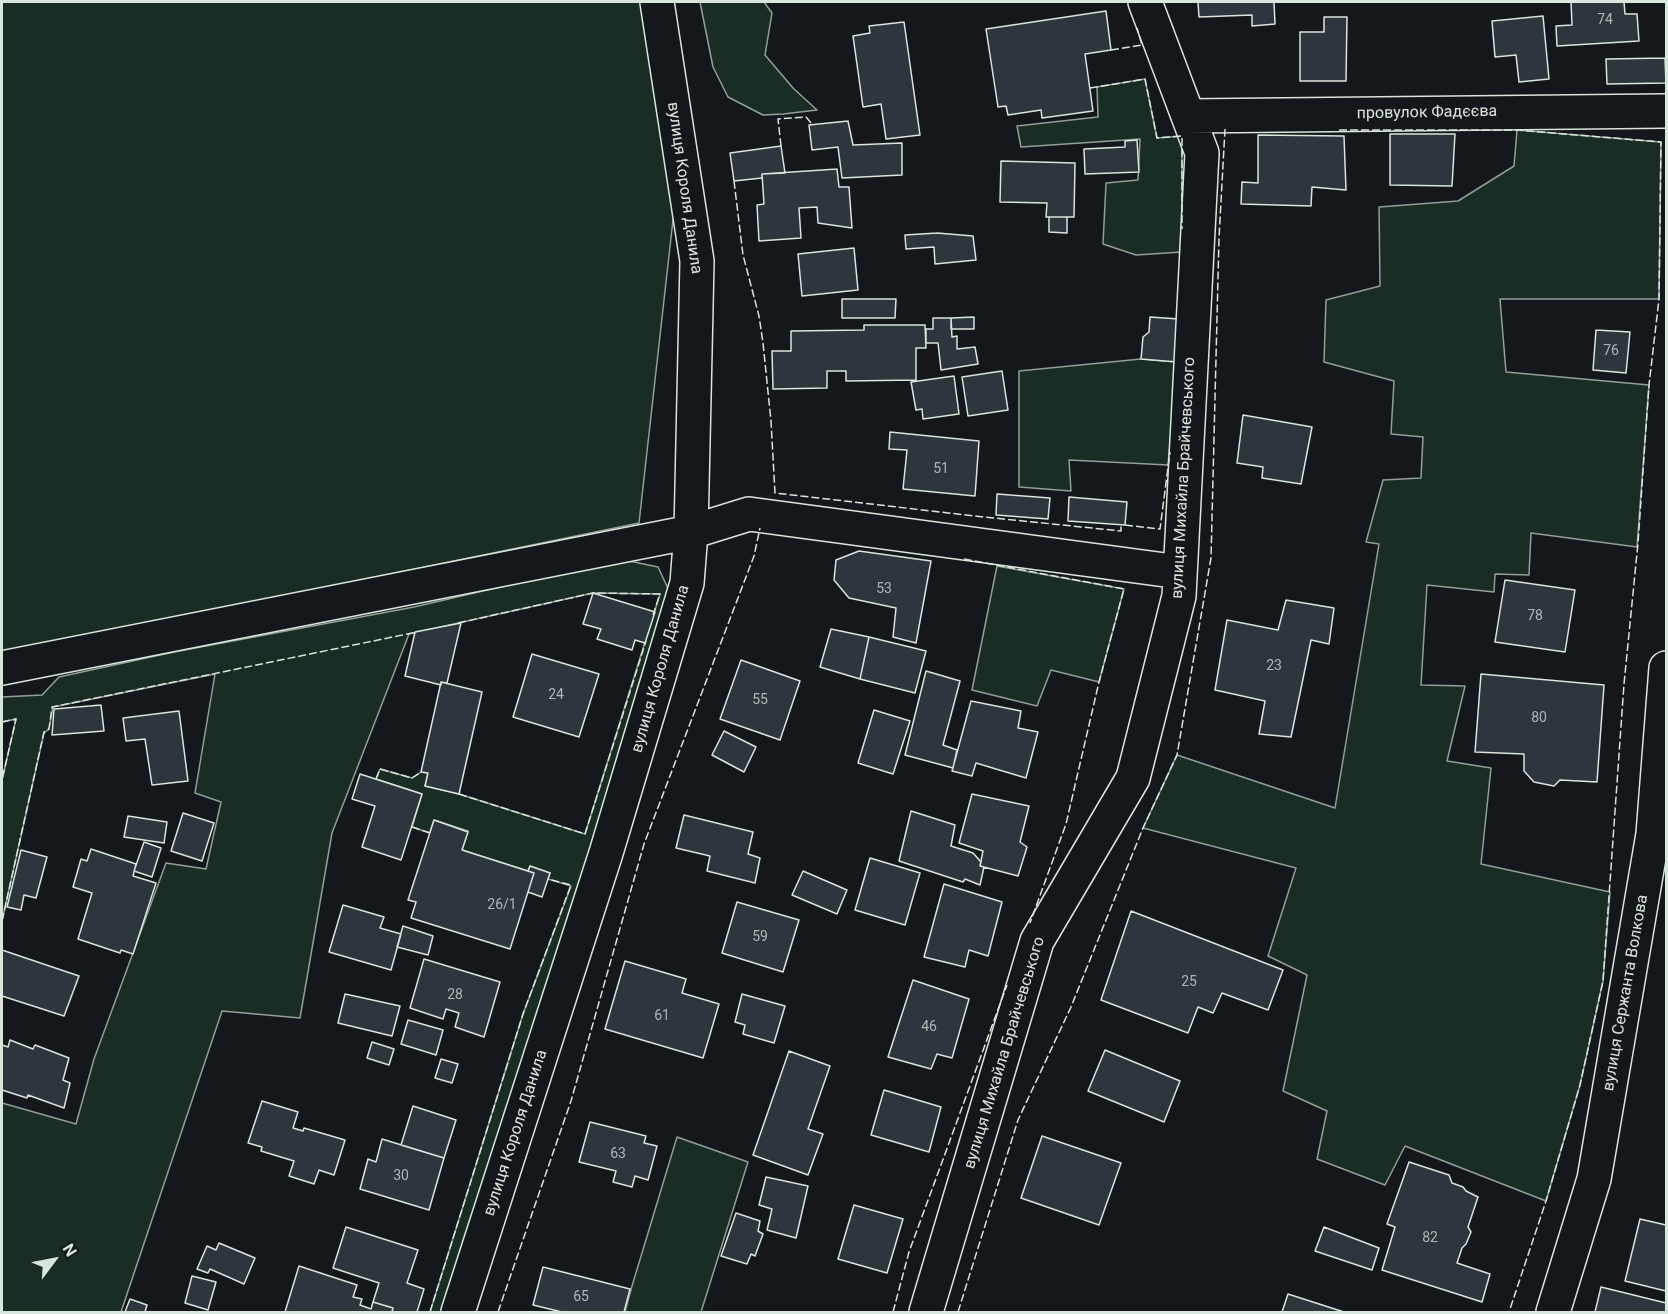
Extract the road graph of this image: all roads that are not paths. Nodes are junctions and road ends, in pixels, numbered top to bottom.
1 (657, 2) edge
2 (1145, 2) edge
3 (1666, 111) edge
4 (1188, 116) junction
5 (691, 532) junction
6 (1180, 572) junction
7 (2, 668) edge
8 (1666, 668) edge
9 (458, 1312) edge
10 (926, 1312) edge
11 (1553, 1312) edge

1 - 5 street, вулиця Короля Данила
2 - 4 street, вулиця Михайла Брайчевського
3 - 4 street, провулок Фадєєва
4 - 6 street, вулиця Михайла Брайчевського
5 - 6 street
5 - 7 street
5 - 9 street, вулиця Короля Данила
6 - 10 street, вулиця Михайла Брайчевського
8 - 11 street, вулиця Сержанта Волкова

